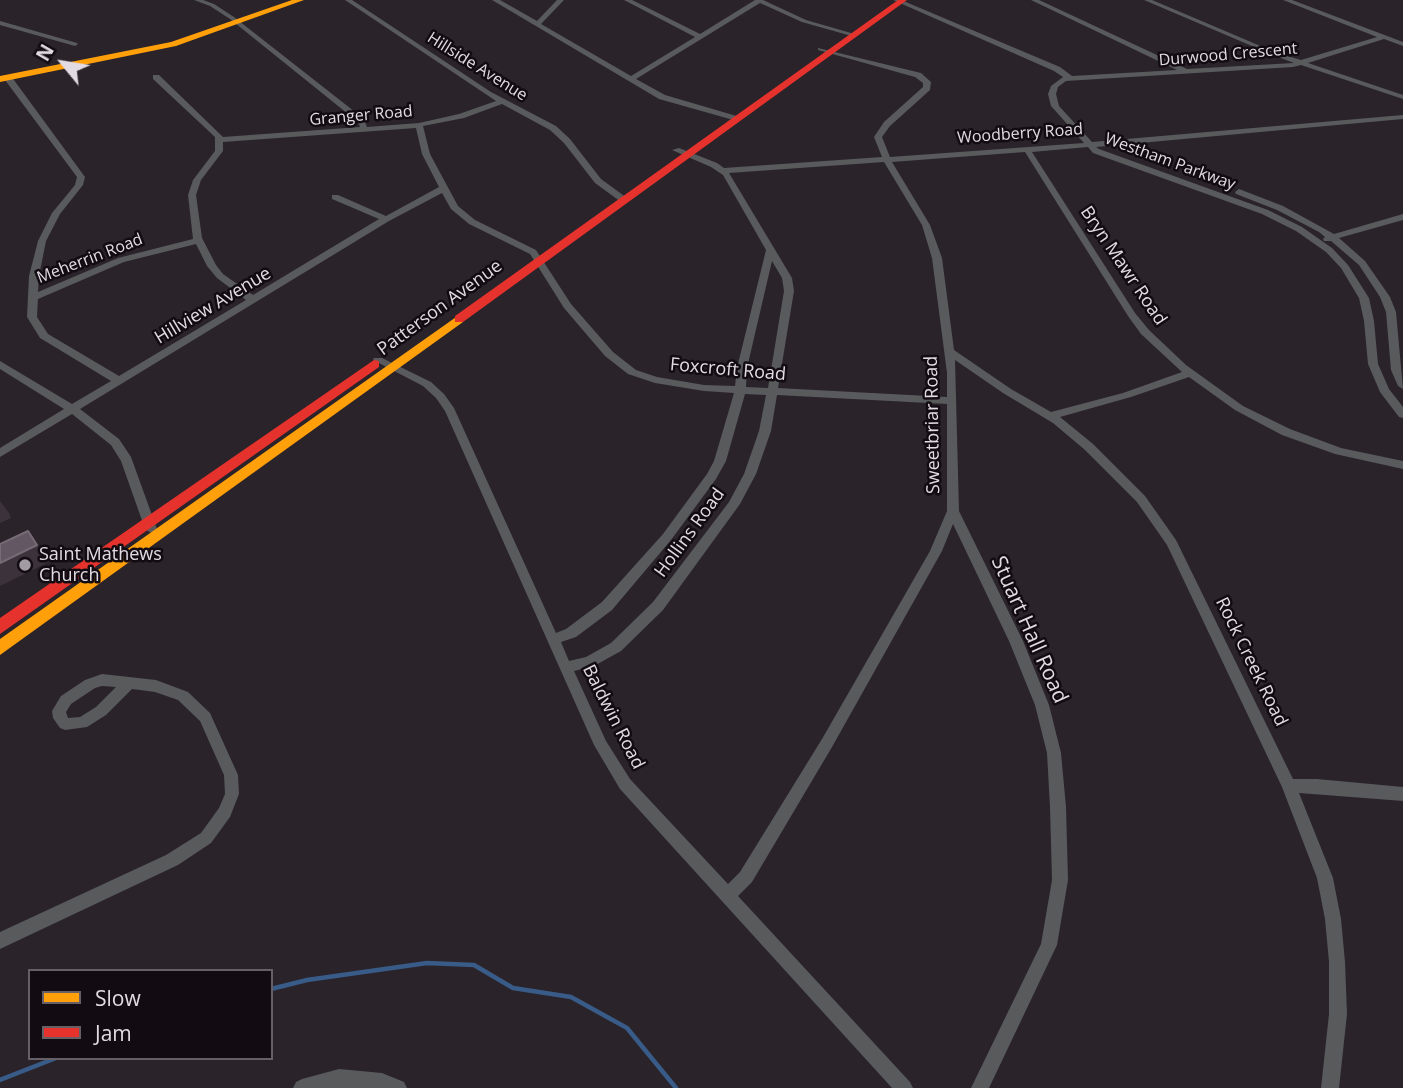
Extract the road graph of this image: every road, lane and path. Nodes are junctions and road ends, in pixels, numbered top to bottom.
1 (197, 0) edge
2 (300, 0) edge
3 (348, 0) edge
4 (495, 0) edge
5 (561, 0) edge
6 (627, 0) edge
7 (898, 0) edge
8 (1034, 0) edge
9 (1147, 0) edge
10 (1286, 0) edge
11 (759, 1) edge
12 (0, 23) edge
13 (238, 23) junction
14 (538, 24) junction
15 (850, 33) junction
16 (700, 37) junction
17 (1383, 37) junction
18 (75, 44) dead end
19 (1403, 44) edge
20 (826, 50) junction
21 (1301, 63) junction
22 (1189, 73) junction
23 (156, 77) dead end
24 (4, 78) edge
25 (631, 79) junction
26 (1071, 79) junction
27 (1403, 97) edge
28 (502, 102) junction
29 (1403, 117) edge
30 (731, 118) junction
31 (419, 125) junction
32 (365, 130) junction
33 (220, 139) junction
34 (1100, 142) junction
35 (1087, 144) junction
36 (1026, 148) junction
37 (682, 153) junction
38 (886, 159) junction
39 (723, 171) junction
40 (443, 189) junction
41 (335, 197) dead end
42 (619, 197) junction
43 (1403, 218) edge
44 (386, 219) junction
45 (1332, 238) junction
46 (199, 240) junction
47 (1317, 242) junction
48 (770, 251) junction
49 (535, 257) junction
50 (32, 298) junction
51 (253, 300) junction
52 (949, 351) junction
53 (0, 363) edge
54 (385, 364) junction
55 (1190, 373) junction
56 (119, 381) junction
57 (1403, 386) edge
58 (740, 391) junction
59 (772, 392) junction
60 (951, 401) junction
61 (72, 409) junction
62 (1403, 414) edge
63 (1049, 416) junction
64 (0, 453) edge
65 (1403, 465) edge
66 (953, 511) junction
67 (151, 530) junction
68 (0, 627) edge
69 (555, 639) junction
70 (0, 648) edge
71 (566, 667) junction
72 (128, 684) dead end
73 (1289, 786) junction
74 (1403, 794) edge
75 (727, 896) junction
76 (0, 941) edge
77 (302, 1088) edge
78 (398, 1088) edge
79 (904, 1088) edge
80 (980, 1088) edge
81 (1330, 1088) edge

1 - 13 street
2 - 13 main road
3 - 28 street, Hillside Avenue
4 - 14 street
5 - 14 street
6 - 16 street
7 - 15 main road, Patterson Avenue
7 - 26 street
8 - 22 street
9 - 21 street
10 - 17 street
11 - 15 street
11 - 16 street
12 - 18 street
13 - 24 main road
13 - 32 street
14 - 25 street
15 - 20 main road, Patterson Avenue
16 - 25 street
17 - 19 street
17 - 21 street, Durwood Crescent
20 - 30 main road, Patterson Avenue
20 - 38 street, Sweetbriar Road
21 - 22 street, Durwood Crescent
21 - 27 street
22 - 26 street, Durwood Crescent
23 - 33 street
24 - 50 street
25 - 30 street
26 - 35 street, Westham Parkway
28 - 31 street, Granger Road
28 - 42 street, Hillside Avenue
29 - 34 street, Woodberry Road
30 - 37 main road, Patterson Avenue
31 - 32 street, Granger Road
31 - 40 street
32 - 33 street, Granger Road
33 - 46 street
34 - 35 street, Woodberry Road
34 - 45 street, Westham Parkway
35 - 36 street, Woodberry Road
35 - 47 street, Westham Parkway
36 - 38 street, Woodberry Road
36 - 55 street, Bryn Mawr Road
37 - 39 street
37 - 42 main road, Patterson Avenue
38 - 39 street, Woodberry Road
38 - 52 street, Sweetbriar Road
39 - 48 street, Hollins Road
40 - 44 street, Hillview Avenue
40 - 49 street
41 - 44 street
42 - 49 main road, Patterson Avenue
43 - 45 street
44 - 51 street, Hillview Avenue
45 - 47 street
45 - 57 street, Westham Parkway
46 - 50 street, Meherrin Road
46 - 51 street
47 - 62 street, Westham Parkway
48 - 58 street, Hollins Road
48 - 59 street, Hollins Road
49 - 54 main road, Patterson Avenue
49 - 58 street, Foxcroft Road
50 - 56 street
51 - 56 street, Hillview Avenue
52 - 60 street, Sweetbriar Road
52 - 63 street, Rock Creek Road
53 - 61 street
54 - 67 main road, Patterson Avenue
54 - 69 street, Baldwin Road
55 - 63 street
55 - 65 street, Bryn Mawr Road
56 - 61 street, Hillview Avenue
58 - 59 street, Foxcroft Road
58 - 69 street, Hollins Road
59 - 60 street, Foxcroft Road
59 - 71 street, Hollins Road
60 - 66 street, Sweetbriar Road
61 - 64 street, Hillview Avenue
61 - 67 street
63 - 73 street, Rock Creek Road
66 - 75 street, Sweetbriar Road
66 - 80 street, Stuart Hall Road
67 - 68 main road, Patterson Avenue
67 - 70 main road, Patterson Avenue
69 - 71 street, Baldwin Road
71 - 75 street, Baldwin Road
72 - 76 street
73 - 74 street
73 - 81 street, Rock Creek Road
75 - 79 street, Baldwin Road
77 - 78 street

